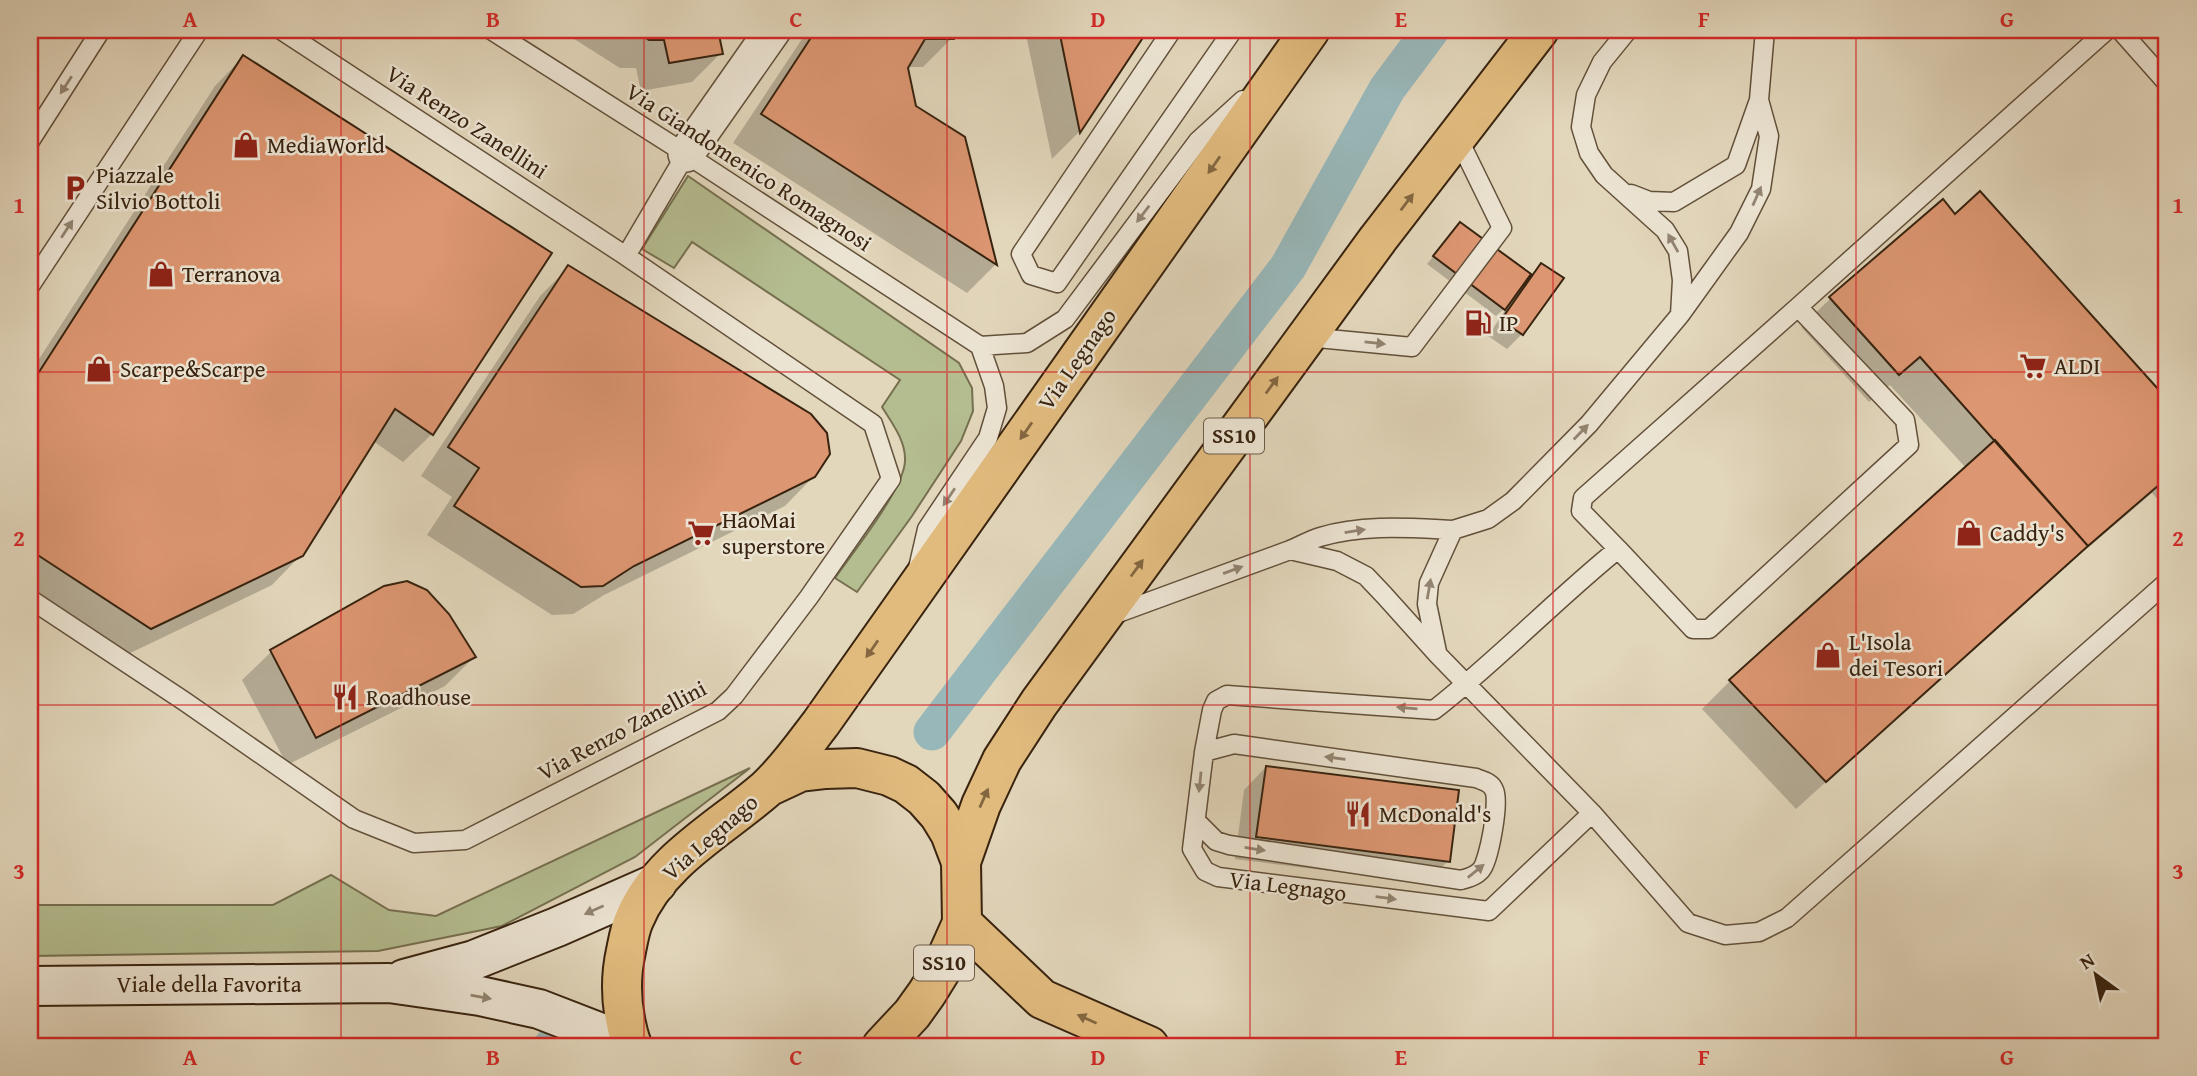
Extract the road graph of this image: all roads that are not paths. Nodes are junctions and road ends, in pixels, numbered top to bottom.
1 (101, 30) edge
2 (199, 30) edge
3 (281, 30) edge
4 (491, 30) edge
5 (772, 30) edge
6 (1172, 30) edge
7 (1233, 30) edge
8 (1539, 30) edge
9 (1628, 30) edge
10 (1765, 30) edge
11 (2107, 30) edge
12 (2120, 30) edge
13 (1300, 44) edge
14 (2167, 83) edge
15 (1759, 100) junction
16 (1457, 136) junction
17 (30, 141) edge
18 (686, 154) junction
19 (1624, 192) junction
20 (626, 256) junction
21 (30, 286) edge
22 (1798, 307) junction
23 (1680, 314) junction
24 (1307, 337) junction
25 (980, 346) junction
26 (1453, 530) junction
27 (1618, 549) junction
28 (1290, 550) junction
29 (2167, 582) edge
30 (912, 594) junction
31 (30, 599) edge
32 (1100, 619) junction
33 (1438, 655) junction
34 (1466, 685) junction
35 (1204, 752) junction
36 (767, 788) junction
37 (1592, 813) junction
38 (1196, 821) junction
39 (961, 862) junction
40 (657, 883) junction
41 (962, 923) junction
42 (389, 983) junction
43 (30, 986) edge
44 (632, 1046) edge
45 (882, 1046) edge
46 (1149, 1046) edge

1 -> 17 lane
21 -> 2 lane
3 - 20 lane, Via Renzo Zanellini
4 - 18 lane, Via Giandomenico Romagnosi
5 - 18 street
6 - 7 lane
8 - 16 main road, Via Legnago / SS10
9 - 19 lane
10 - 15 lane
11 - 22 lane
12 - 14 lane
13 -> 25 lane
13 -> 30 main road, Via Legnago / SS10
15 - 19 lane
23 -> 15 lane
24 -> 16 main road, Via Legnago / SS10
24 -> 16 lane
18 - 20 lane
18 - 25 lane, Via Giandomenico Romagnosi
23 -> 19 lane
20 - 31 lane, Via Renzo Zanellini
22 - 27 lane
22 - 27 lane
26 -> 23 lane
32 -> 24 main road, Via Legnago / SS10
25 -> 30 lane
28 -> 26 lane
33 -> 26 lane
27 - 34 lane, Via Legnago
32 -> 28 lane
28 - 33 lane
29 - 37 lane
30 -> 36 main road, Via Legnago / SS10
39 -> 32 main road, Via Legnago / SS10
33 - 34 lane
34 -> 35 lane, Via Legnago
34 - 37 lane
35 -> 38 lane, Via Legnago
38 -> 35 lane
36 - 39 main road, Via Legnago / SS10
36 - 40 main road, Via Legnago / SS10
38 -> 37 lane, Via Legnago
39 - 41 main road, Via Legnago / SS10
40 -> 42 main road, Viale della Favorita
40 - 44 main road, Via Legnago / SS10
41 - 45 main road, Via Legnago / SS10
46 -> 41 main road
42 - 43 main road, Viale della Favorita
42 -> 44 main road, Viale della Favorita

